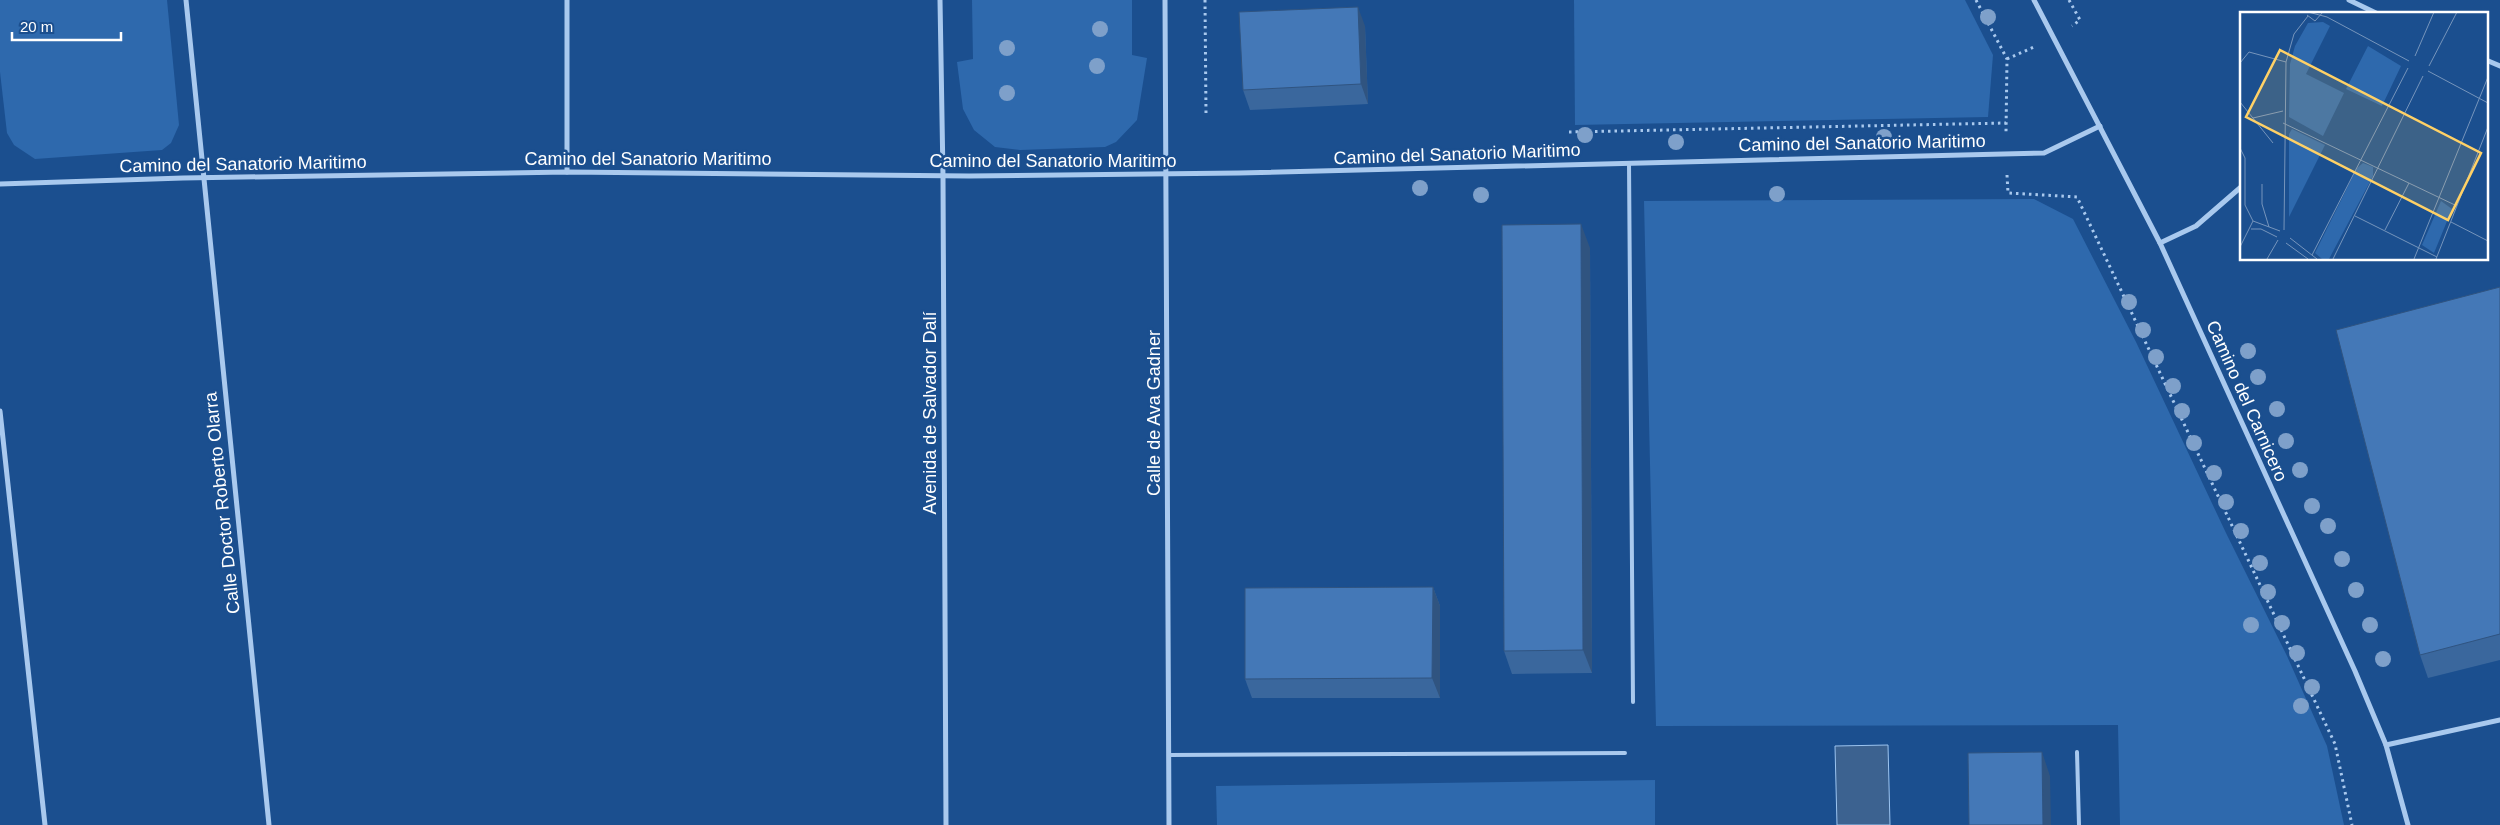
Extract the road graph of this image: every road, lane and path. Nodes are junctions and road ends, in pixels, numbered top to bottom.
1 (186, 0) edge
2 (567, 0) edge
3 (940, 0) edge
4 (1165, 0) edge
5 (1205, 0) edge
6 (1976, 0) edge
7 (2034, 0) edge
8 (2349, 0) edge
9 (2374, 12) edge
10 (2488, 61) edge
11 (2500, 66) edge
12 (1206, 114) dead end
13 (2006, 123) junction
14 (2100, 126) junction
15 (1569, 132) dead end
16 (2007, 153) junction
17 (1629, 163) junction
18 (568, 172) junction
19 (1165, 174) junction
20 (944, 176) junction
21 (203, 177) junction
22 (0, 184) edge
23 (2240, 188) edge
24 (2160, 243) junction
25 (0, 411) edge
26 (1633, 702) dead end
27 (2500, 720) edge
28 (2386, 745) junction
29 (2077, 752) dead end
30 (1625, 753) dead end
31 (1170, 755) junction
32 (45, 825) edge
33 (269, 825) edge
34 (946, 825) edge
35 (1169, 825) edge
36 (2079, 825) edge
37 (2352, 825) edge
38 (2408, 825) edge

1 - 21 street, Calle Doctor Roberto Olarra
2 - 18 street
3 - 20 street, Avenida de Salvador Dalí
4 - 19 street, Calle de Ava Gadner
5 - 12 path
6 - 13 path
7 - 14 street, Camino del Carnicero
8 - 9 street
10 - 11 street
13 - 15 path
13 - 16 path
14 - 16 street, Camino del Sanatorio Maritimo
14 - 24 street, Camino del Carnicero
16 - 17 street, Camino del Sanatorio Maritimo
16 - 37 path
17 - 19 street, Camino del Sanatorio Maritimo
17 - 26 lane
18 - 20 street, Camino del Sanatorio Maritimo
18 - 21 street, Camino del Sanatorio Maritimo
19 - 20 street, Camino del Sanatorio Maritimo
19 - 31 street, Calle de Ava Gadner
20 - 34 street, Avenida de Salvador Dalí
21 - 22 street, Camino del Sanatorio Maritimo
21 - 33 street, Calle Doctor Roberto Olarra
23 - 24 street
24 - 28 street, Camino del Carnicero
25 - 32 street
27 - 28 street
28 - 38 street, Camino del Carnicero
29 - 36 lane
30 - 31 lane
31 - 35 street, Calle de Ava Gadner

